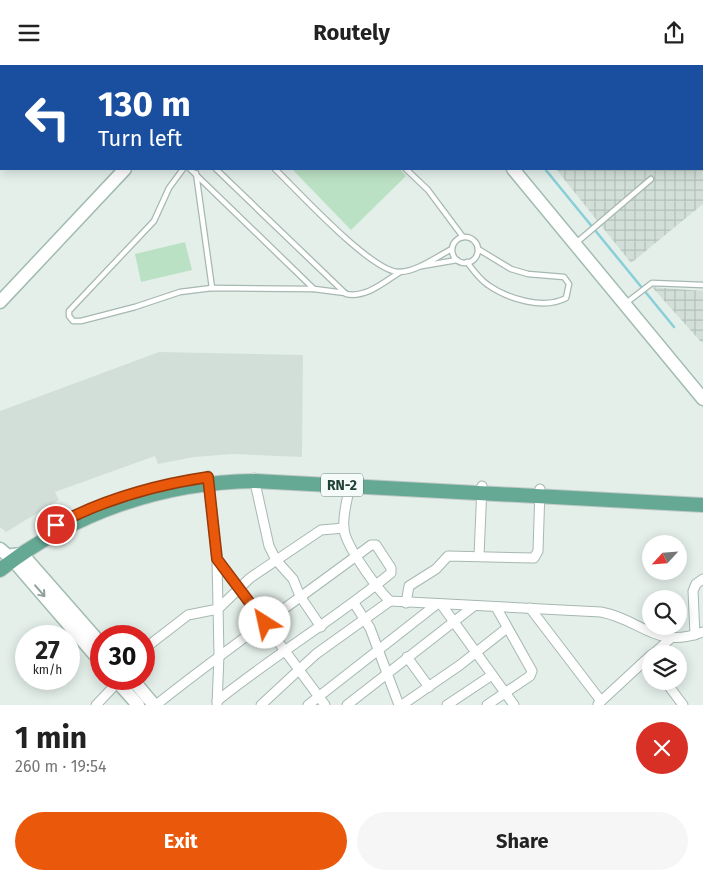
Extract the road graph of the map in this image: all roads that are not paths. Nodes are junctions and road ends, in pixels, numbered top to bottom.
1 (124, 170) edge
2 (182, 170) edge
3 (192, 170) edge
4 (217, 170) edge
5 (276, 170) edge
6 (407, 170) edge
7 (514, 170) edge
8 (196, 173) junction
9 (651, 179) dead end
10 (463, 237) junction
11 (575, 244) junction
12 (452, 249) junction
13 (478, 249) junction
14 (458, 260) junction
15 (466, 262) junction
16 (421, 266) junction
17 (400, 272) junction
18 (703, 285) edge
19 (212, 288) junction
20 (314, 289) junction
21 (346, 294) junction
22 (0, 302) edge
23 (624, 304) junction
24 (703, 399) edge
25 (254, 478) junction
26 (208, 480) junction
27 (350, 482) junction
28 (482, 489) junction
29 (540, 492) junction
30 (703, 497) edge
31 (703, 505) edge
32 (344, 528) junction
33 (8, 556) edge
34 (357, 556) junction
35 (479, 557) junction
36 (217, 559) junction
37 (276, 560) junction
38 (0, 570) edge
39 (703, 579) edge
40 (377, 585) junction
41 (239, 587) junction
42 (300, 596) junction
43 (390, 601) junction
44 (354, 603) junction
45 (406, 603) junction
46 (439, 604) junction
47 (474, 606) junction
48 (496, 607) junction
49 (530, 608) junction
50 (218, 609) junction
51 (365, 620) junction
52 (453, 621) junction
53 (265, 623) junction
54 (321, 627) junction
55 (507, 628) junction
56 (90, 634) edge
57 (699, 634) edge
58 (670, 639) junction
59 (155, 640) edge
60 (664, 645) edge
61 (90, 649) edge
62 (378, 649) junction
63 (284, 651) junction
64 (476, 653) junction
65 (219, 655) junction
66 (407, 657) junction
67 (642, 666) edge
68 (297, 670) junction
69 (387, 672) junction
70 (492, 675) junction
71 (429, 687) junction
72 (109, 690) edge
73 (125, 690) edge
74 (142, 690) edge
75 (672, 690) edge
76 (505, 694) junction
77 (318, 697) junction
78 (217, 703) edge
79 (599, 703) edge
80 (96, 705) edge
81 (138, 705) edge
82 (155, 705) edge
83 (261, 705) edge
84 (308, 705) edge
85 (325, 705) edge
86 (347, 705) edge
87 (401, 705) edge
88 (447, 705) edge
89 (488, 705) edge
90 (514, 705) edge
91 (684, 705) edge

1 - 22 main road
2 - 19 lane
3 - 8 lane
4 - 21 lane
5 - 17 lane
6 - 10 lane
7 - 11 main road
8 - 19 lane
8 - 20 lane
9 - 11 lane
10 - 12 lane
10 - 13 lane
11 - 23 main road
12 - 14 lane
12 - 16 lane
13 - 15 lane
13 - 15 lane
14 - 15 lane
14 - 16 lane
16 - 17 lane
17 - 21 lane
18 - 23 lane
19 - 20 lane
20 - 21 lane
23 - 24 main road
25 - 26 main road, RN-2
25 - 27 main road, RN-2
25 - 37 street
26 - 33 main road, RN-2
26 - 36 street
27 - 28 main road, RN-2
27 - 32 street
28 - 29 main road, RN-2
28 - 35 street
29 - 30 main road, RN-2
29 - 31 main road, RN-2
29 - 35 street
32 - 34 street
32 - 37 street
33 - 38 main road, RN-2
33 - 56 main road
33 -> 61 main road
34 - 40 street
34 - 40 street
34 - 42 street
35 - 45 street
36 - 41 street
36 - 50 street
37 - 41 street
37 - 42 street
39 - 57 street
40 - 43 street
40 - 44 street
41 - 50 street
41 - 53 street
42 - 53 street
42 - 54 street
43 - 45 street
43 - 51 street
44 - 51 street
44 - 54 street
45 - 46 street
46 - 47 street
46 - 52 street
46 - 62 street
47 - 48 street
47 - 52 street
48 - 49 street
48 - 55 street
49 - 58 street
49 - 79 street
50 - 59 street
50 - 65 street
51 - 62 street
51 - 68 street
52 - 64 street
52 - 66 street
53 - 63 street
53 - 65 street
54 - 63 street
55 - 64 street
55 - 76 street
57 - 58 street
58 - 60 street
62 - 69 street
62 - 77 street
63 - 68 street
63 - 78 street
64 - 70 street
64 - 71 street
65 - 78 street
65 - 82 street
66 - 69 street
66 - 71 street
67 - 79 street
68 - 77 street
68 - 83 street
69 - 86 street
69 - 87 street
70 - 76 street
70 - 88 street
71 - 87 street
72 - 80 street
73 - 81 main road
74 - 82 main road
75 - 91 street
76 - 89 street
76 - 90 street
77 - 84 street
77 - 85 street

